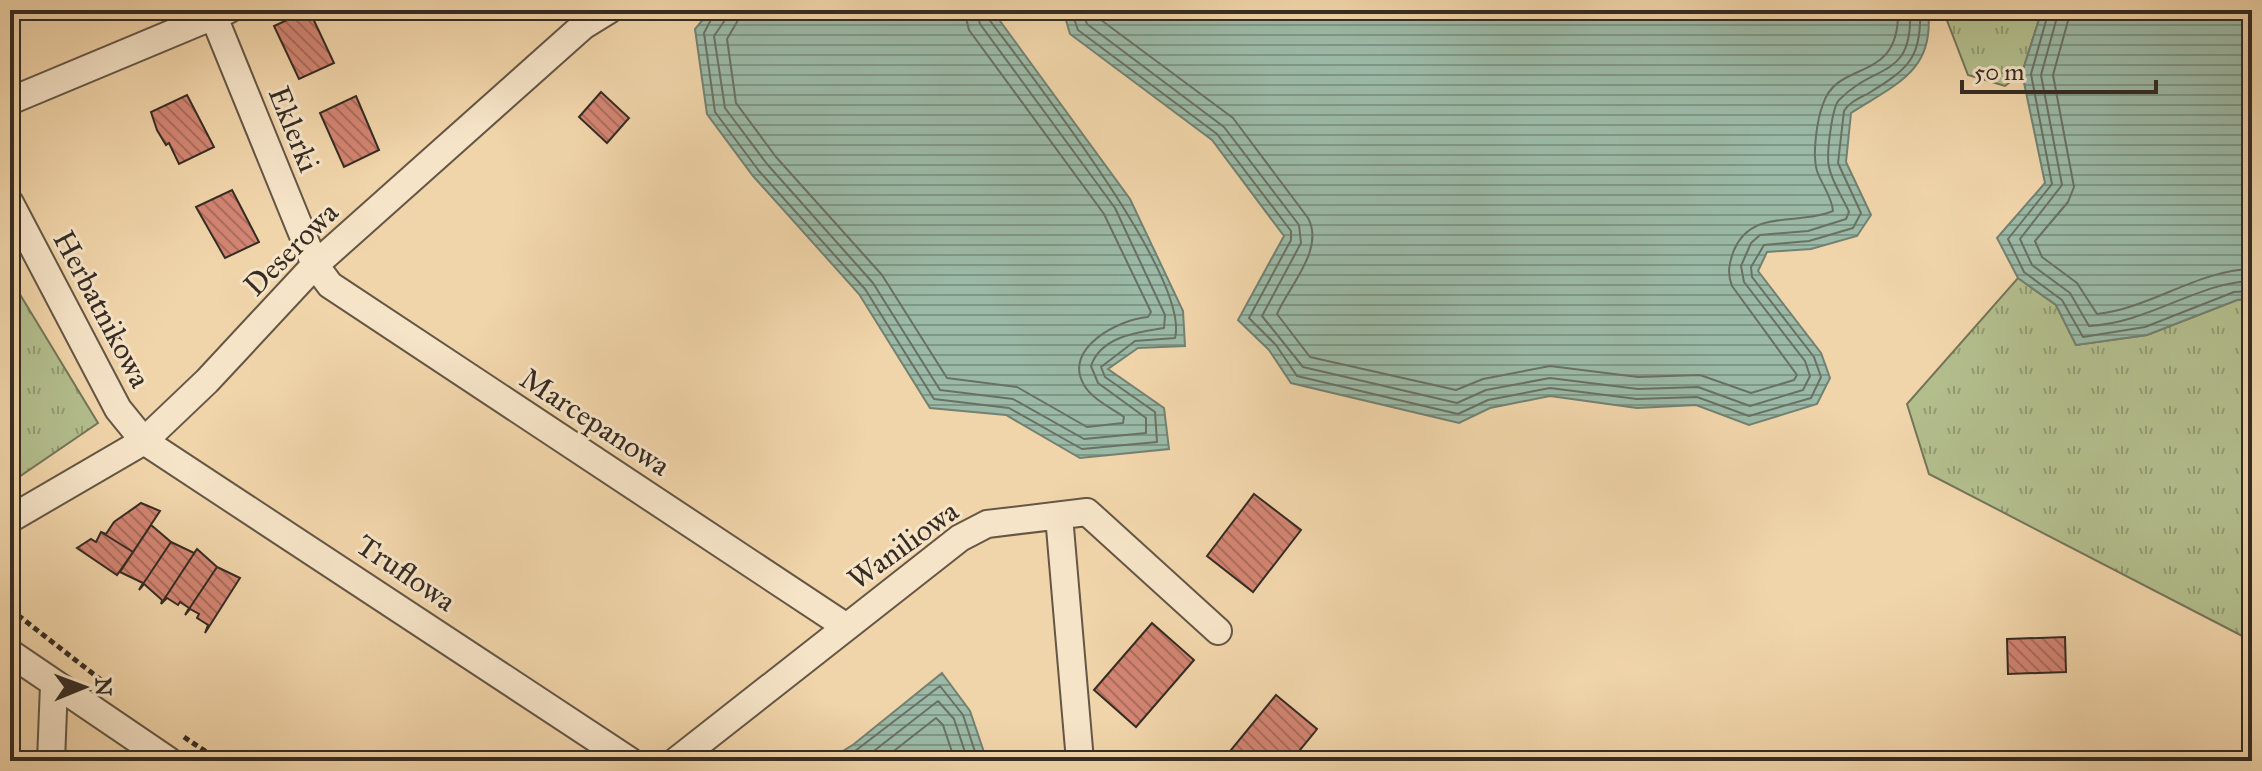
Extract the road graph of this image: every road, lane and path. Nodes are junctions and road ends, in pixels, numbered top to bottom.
1 (609, 10) edge
2 (221, 14) edge
3 (10, 101) edge
4 (10, 203) edge
5 (315, 265) junction
6 (144, 441) junction
7 (1059, 516) junction
8 (10, 519) edge
9 (10, 609) edge
10 (845, 626) junction
11 (1218, 631) dead end
12 (10, 653) edge
13 (54, 685) junction
14 (117, 692) dead end
15 (181, 735) dead end
16 (51, 761) edge
17 (169, 761) edge
18 (220, 761) edge
19 (630, 761) edge
20 (676, 761) edge
21 (1080, 761) edge

1 - 5 street, Deserowa
2 - 3 street
2 - 5 street, Eklerki
4 - 6 street, Herbatnikowa
5 - 6 street, Deserowa
5 - 10 street, Marcepanowa
6 - 8 street, Deserowa
6 - 19 street, Truflowa
7 - 10 street, Waniliowa
7 - 11 street, Waniliowa
7 - 21 street
9 - 14 path
10 - 20 street, Waniliowa
12 - 13 street
13 - 16 street
13 - 17 street
15 - 18 path

